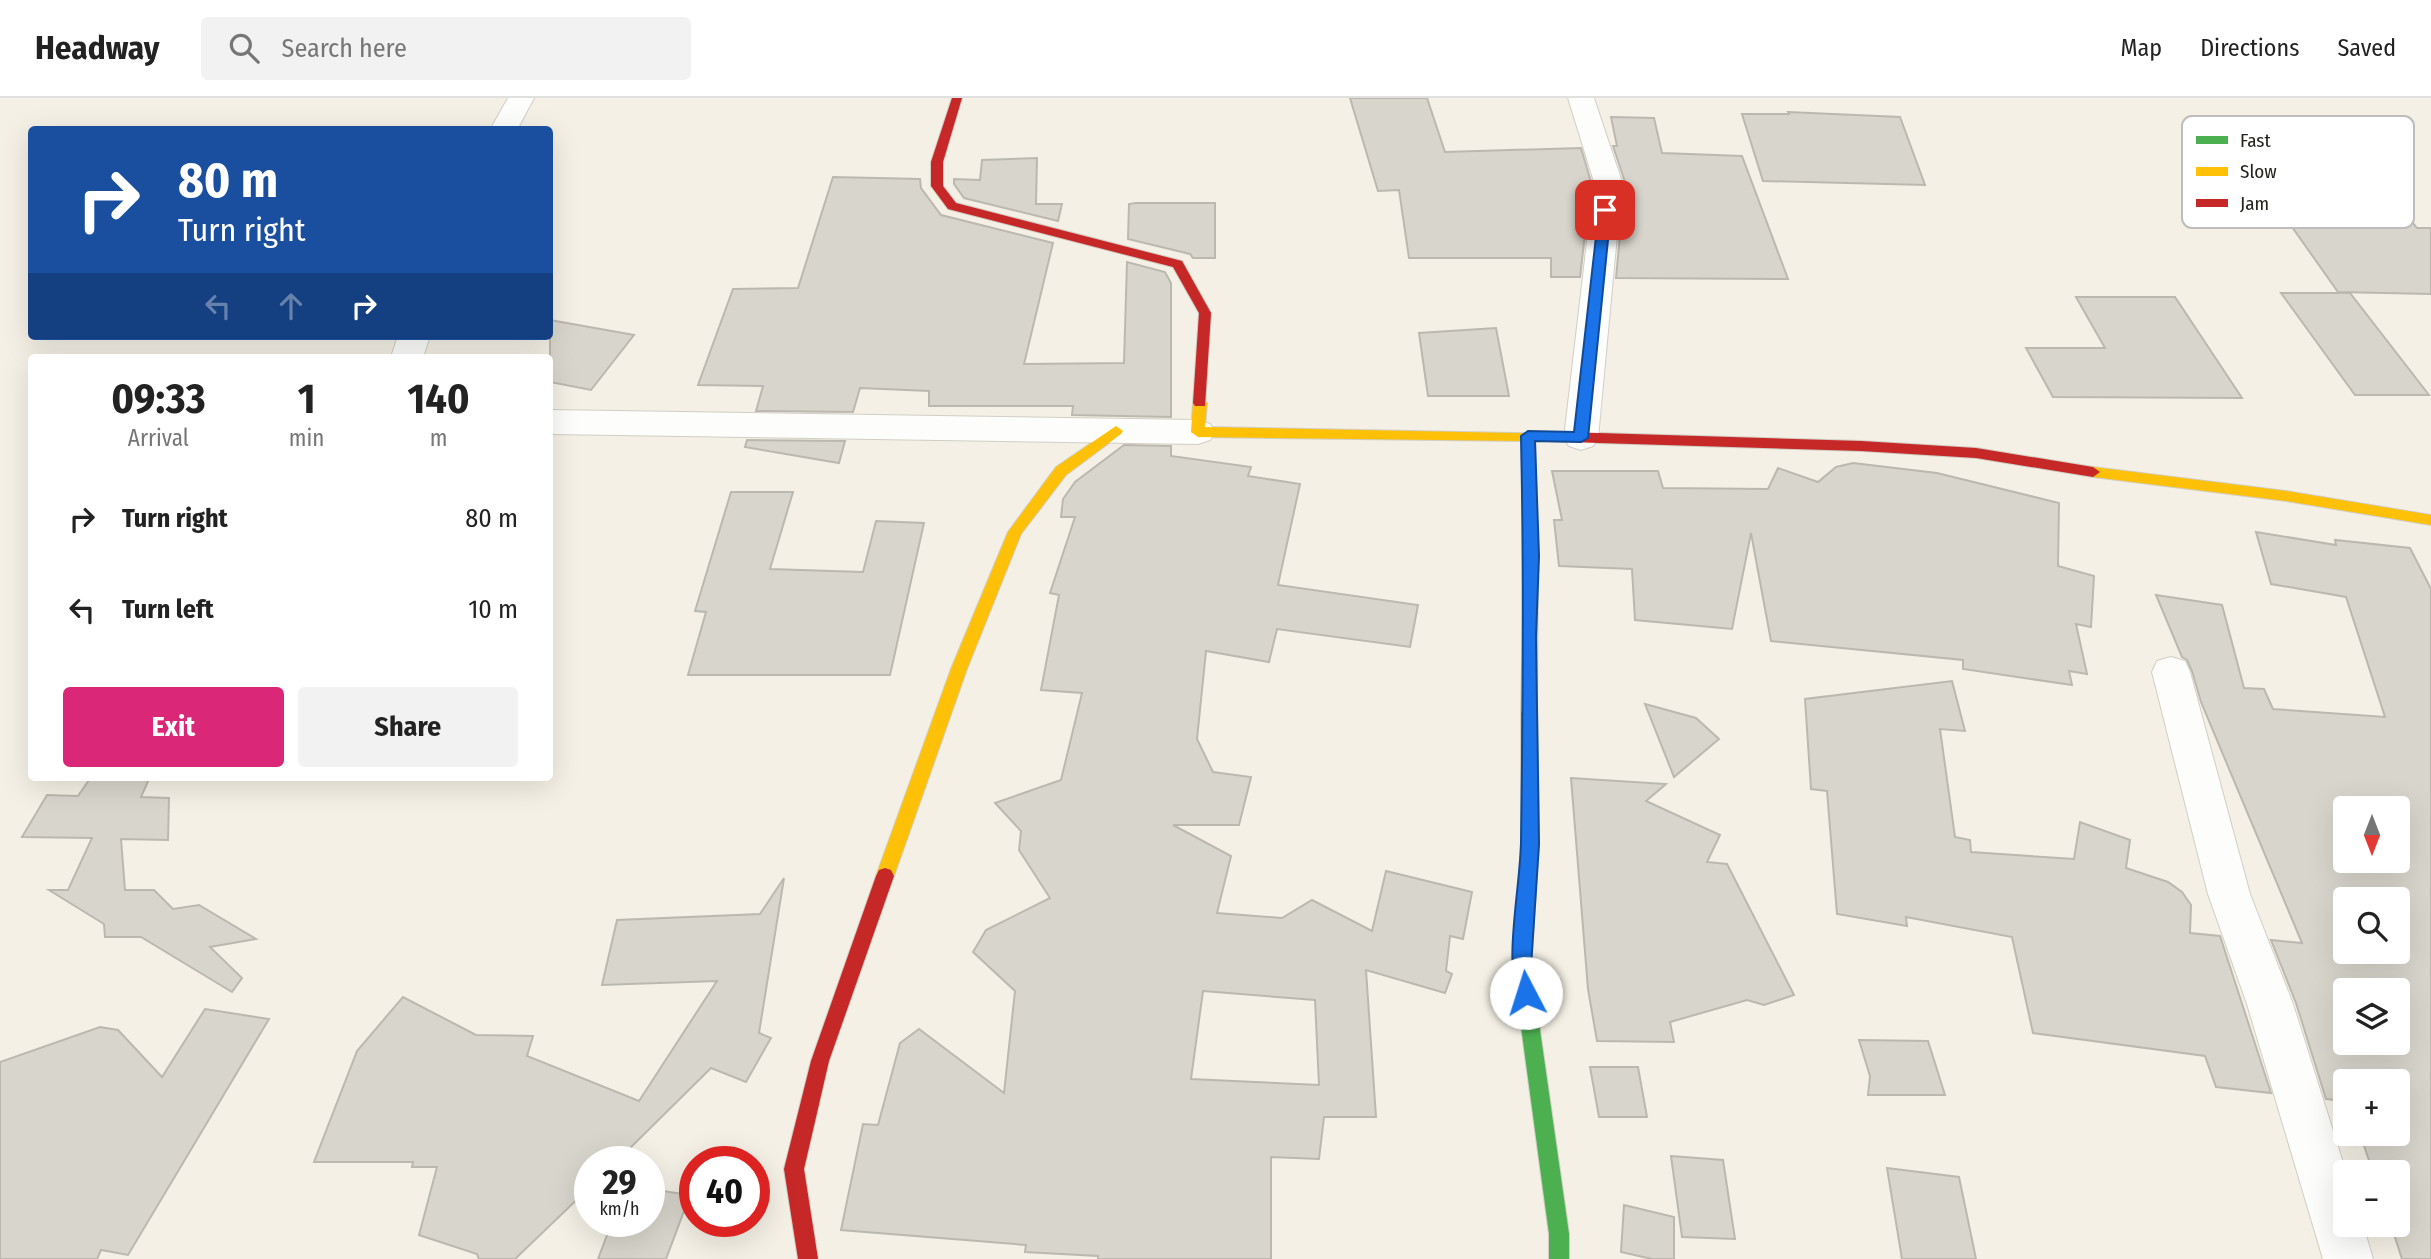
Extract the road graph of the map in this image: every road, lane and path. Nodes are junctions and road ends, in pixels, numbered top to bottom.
1 (521, 98) edge
2 (957, 98) edge
3 (1581, 98) edge
4 (505, 126) edge
5 (553, 422) edge
6 (1116, 431) junction
7 (1198, 432) junction
8 (1528, 436) junction
9 (1581, 438) junction
10 (2431, 520) edge
11 (2171, 672) dead end
12 (808, 1259) edge
13 (1559, 1259) edge
14 (2348, 1259) edge

1 - 4 street
2 - 7 street
3 - 9 street
5 - 6 street
6 - 7 street
6 - 12 street
7 - 8 street
8 - 9 street
8 - 13 street
9 - 10 street
11 - 14 street

